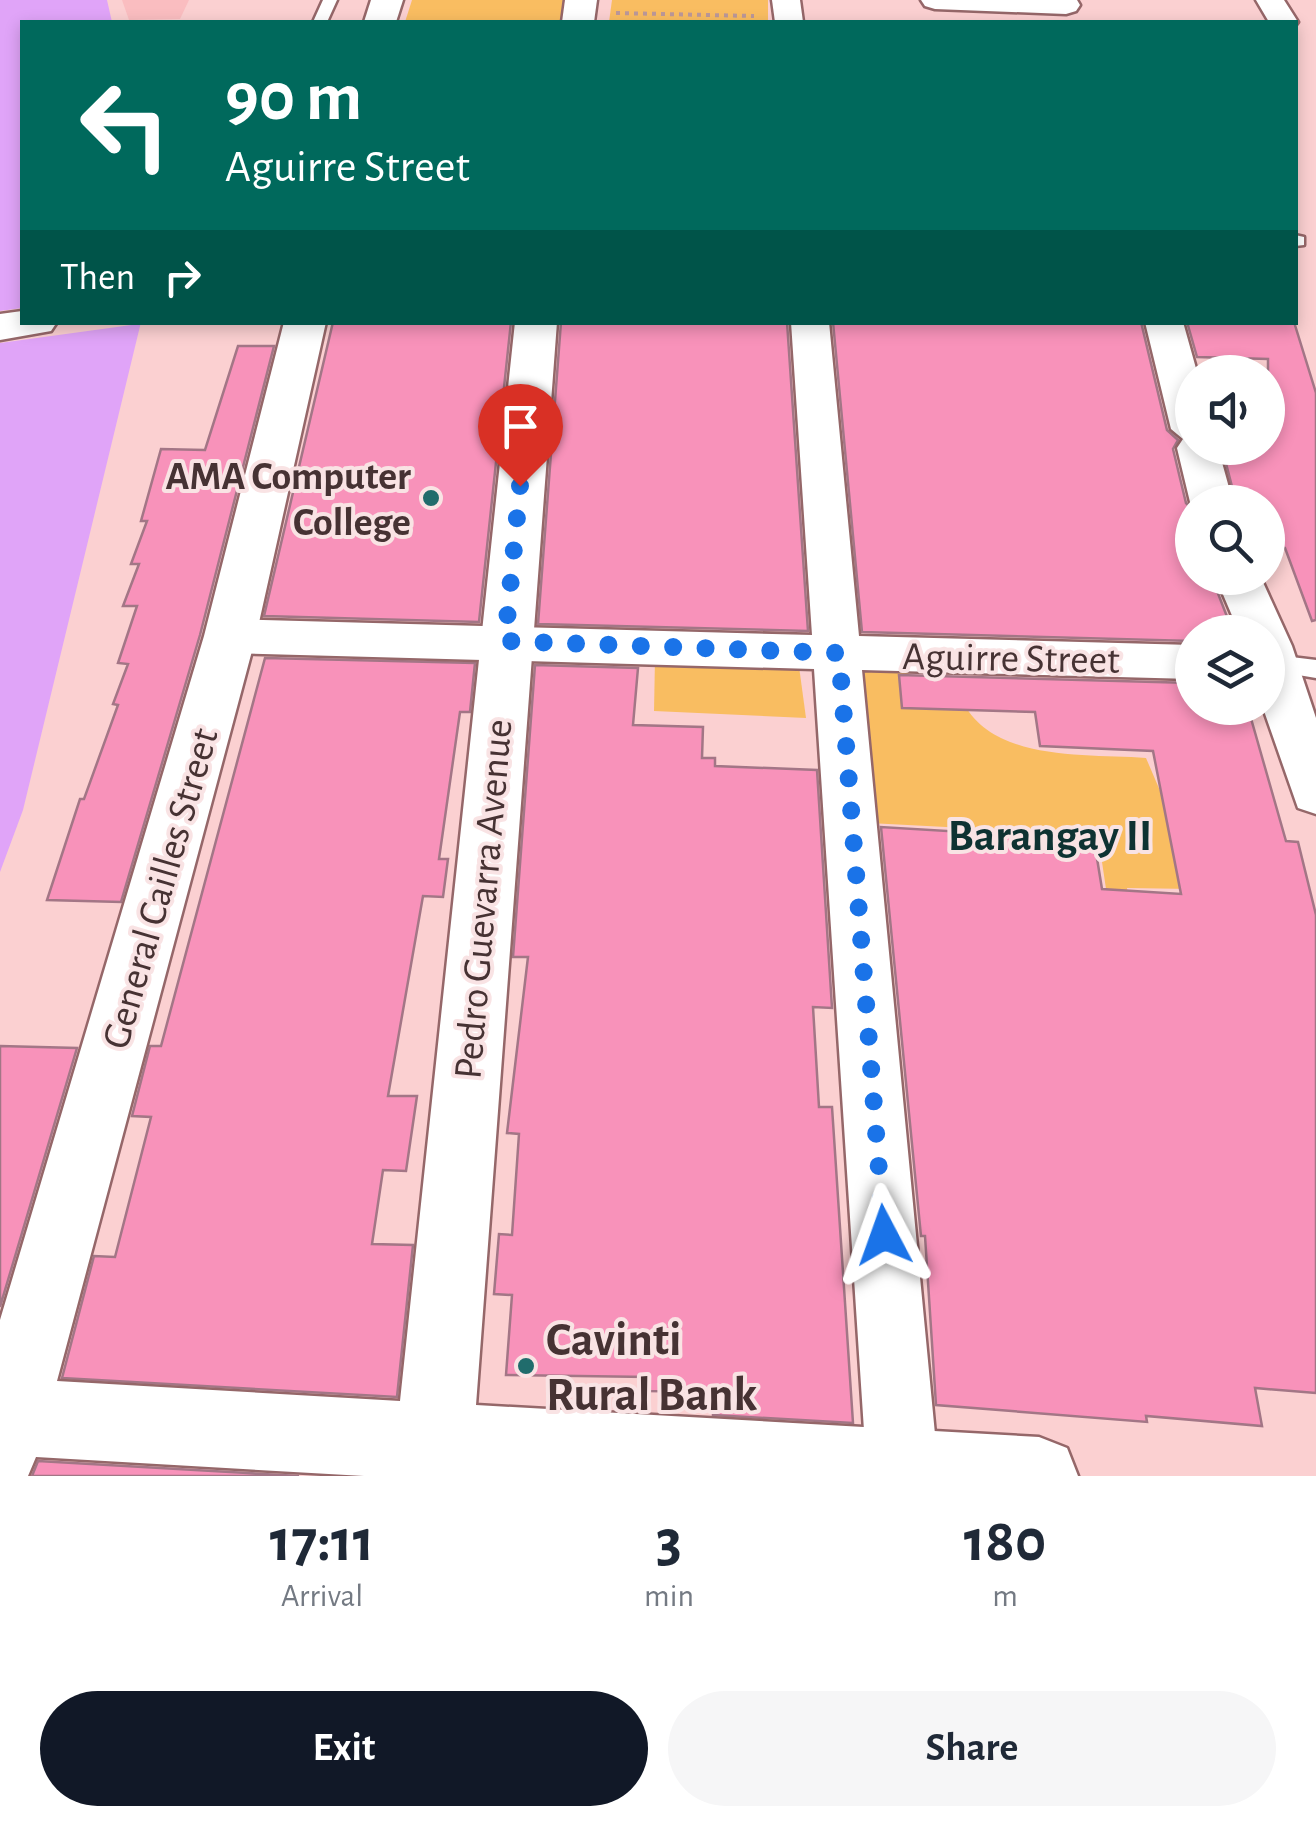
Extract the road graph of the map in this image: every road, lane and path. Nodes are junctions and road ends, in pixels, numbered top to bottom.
1 (936, 0) edge
2 (1068, 9) edge
3 (580, 11) edge
4 (787, 13) edge
5 (685, 14) junction
6 (684, 20) edge
7 (303, 325) edge
8 (536, 325) edge
9 (810, 325) edge
10 (1165, 325) edge
11 (1175, 364) edge
12 (230, 636) junction
13 (505, 641) junction
14 (839, 653) junction
15 (1175, 662) edge
16 (1285, 681) edge
17 (1316, 794) edge
18 (4, 1434) edge
19 (432, 1459) edge
20 (902, 1472) edge
21 (1039, 1476) edge

1 - 2 street
3 - 5 path
4 - 5 path
5 - 6 path
7 - 12 street, General Cailles Street
8 - 13 street, Pedro Guevarra Avenue
9 - 14 street
10 - 11 street
12 - 13 street, Aguirre Street
12 - 18 street, General Cailles Street
13 - 14 street, Aguirre Street
13 - 19 street, Pedro Guevarra Avenue
14 - 15 street, Aguirre Street
14 - 20 street
16 - 17 street
18 - 19 street
19 - 20 street
20 - 21 street

